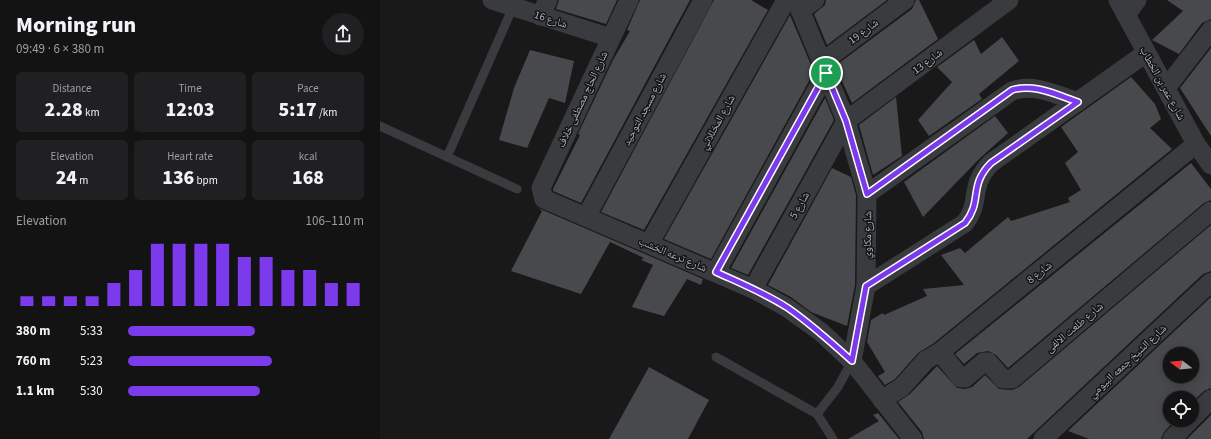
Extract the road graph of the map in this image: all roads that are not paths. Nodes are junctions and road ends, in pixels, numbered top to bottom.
1 (492, 0) edge
2 (629, 0) edge
3 (703, 0) edge
4 (905, 0) edge
5 (1009, 0) edge
6 (1137, 0) edge
7 (799, 3) edge
8 (513, 7) junction
9 (544, 8) edge
10 (1122, 8) edge
11 (1211, 30) edge
12 (611, 38) junction
13 (1146, 53) junction
14 (823, 68) junction
15 (1166, 88) junction
16 (1078, 102) junction
17 (846, 121) junction
18 (380, 126) edge
19 (1206, 155) edge
20 (447, 157) junction
21 (517, 189) dead end
22 (867, 194) junction
23 (544, 199) joint
24 (1211, 211) edge
25 (586, 217) junction
26 (649, 244) junction
27 (716, 272) junction
28 (1211, 282) edge
29 (866, 286) junction
30 (753, 289) junction
31 (940, 352) junction
32 (716, 357) dead end
33 (852, 361) junction
34 (1211, 399) edge
35 (882, 400) junction
36 (1199, 411) edge
37 (817, 414) junction
38 (1183, 427) edge
39 (833, 439) edge
40 (913, 439) edge
41 (1043, 439) edge
42 (1172, 439) edge

1 - 8 street, شارع 16
2 - 12 street, شارع الحاج مصطفى خلاف
3 - 25 street, شارع مسجد التوحيد
4 - 14 street, شارع 19
5 - 17 street, شارع 13
6 - 10 street
7 - 14 street, شارع مكاوي
7 - 26 street, شارع المخللاتي
8 - 9 street, شارع 16
8 - 20 lane
9 - 12 street, شارع 16
10 - 13 street, شارع عمر بن الخطاب
11 - 15 street
12 - 23 street, شارع الحاج مصطفى خلاف
13 - 15 street, شارع عمر بن الخطاب
13 - 16 street
14 - 17 street, شارع مكاوي
14 - 27 street
15 - 19 street, شارع عمر بن الخطاب
16 - 22 street
16 - 29 street
17 - 22 street, شارع مكاوي
17 - 30 street, شارع 5
18 - 20 lane
19 - 31 street, شارع 8
20 - 21 lane
22 - 29 street, شارع مكاوي
23 - 25 street, شارع ترعه الخشب
24 - 31 street, شارع طلعت الالفى
25 - 26 street, شارع ترعه الخشب
26 - 27 street, شارع ترعه الخشب
27 - 30 street, شارع ترعه الخشب
28 - 41 street, شارع الشيخ جمعه البيومي
29 - 33 street, شارع مكاوي
30 - 33 street, شارع ترعه الخشب
31 - 35 street, شارع 8
32 - 37 lane
33 - 35 street, شارع ترعه الخشب
33 - 37 lane
34 - 36 street
35 - 40 street, شارع ترعه الخشب
37 - 39 lane
38 - 42 street

